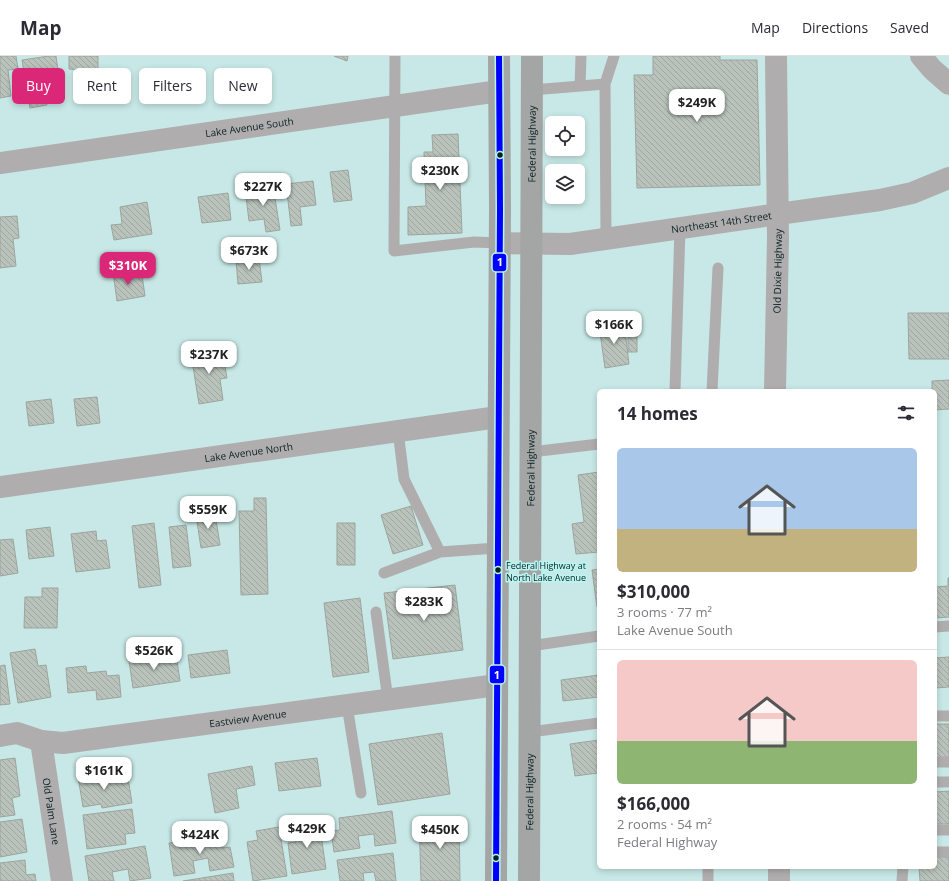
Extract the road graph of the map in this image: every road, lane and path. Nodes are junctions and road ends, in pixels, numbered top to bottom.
1 (395, 56) edge
2 (499, 56) edge
3 (532, 56) edge
4 (581, 56) edge
5 (614, 56) edge
6 (776, 56) edge
7 (921, 56) edge
8 (605, 84) junction
9 (949, 84) edge
10 (580, 86) junction
11 (532, 90) junction
12 (499, 92) junction
13 (396, 106) junction
14 (0, 163) edge
15 (947, 180) edge
16 (778, 214) junction
17 (680, 228) junction
18 (606, 239) junction
19 (499, 242) junction
20 (531, 243) junction
21 (718, 268) dead end
22 (675, 389) edge
23 (712, 389) edge
24 (775, 389) edge
25 (498, 416) junction
26 (398, 431) junction
27 (597, 444) edge
28 (531, 452) junction
29 (0, 487) edge
30 (497, 548) junction
31 (440, 552) junction
32 (384, 573) dead end
33 (376, 612) dead end
34 (937, 626) edge
35 (949, 626) edge
36 (597, 636) edge
37 (530, 646) junction
38 (497, 685) junction
39 (388, 700) junction
40 (347, 705) junction
41 (937, 716) edge
42 (949, 716) edge
43 (597, 723) edge
44 (530, 732) junction
45 (0, 736) edge
46 (41, 741) junction
47 (937, 762) edge
48 (949, 762) edge
49 (937, 782) edge
50 (949, 782) edge
51 (361, 793) dead end
52 (937, 830) edge
53 (949, 830) edge
54 (937, 852) edge
55 (949, 852) edge
56 (708, 869) edge
57 (779, 869) edge
58 (903, 869) edge
59 (62, 881) edge
60 (496, 881) edge
61 (530, 881) edge
62 (708, 881) edge
63 (779, 881) edge
64 (902, 881) edge

1 - 13 lane
2 - 12 main road
3 - 11 main road, Federal Highway
4 - 10 lane
5 - 8 lane
6 - 16 street, Old Dixie Highway
7 - 9 street
8 - 10 lane
8 - 18 lane
10 - 11 lane
11 - 20 main road, Federal Highway
12 - 13 street, Lake Avenue South
12 - 19 main road
13 - 14 street, Lake Avenue South
13 - 19 lane
15 - 16 street, Northeast 14th Street
16 - 17 street, Northeast 14th Street
16 - 24 street, Old Dixie Highway
17 - 18 street, Northeast 14th Street
17 - 22 lane
18 - 20 street, Northeast 14th Street
19 - 20 street, Northeast 14th Street
19 - 25 main road
20 - 28 main road, Federal Highway
21 - 23 lane
25 - 26 street, Lake Avenue North
25 - 30 main road
26 - 29 street, Lake Avenue North
26 - 31 lane
27 - 28 lane
28 - 37 main road, Federal Highway
30 - 31 lane
30 - 38 main road
31 - 32 lane
33 - 39 lane
34 - 35 lane
36 - 37 lane
37 - 44 main road, Federal Highway
38 - 39 street, Eastview Avenue
38 - 44 main road
38 - 60 main road
39 - 40 street, Eastview Avenue
40 - 46 street, Eastview Avenue
40 - 51 lane
41 - 42 lane
43 - 44 lane
44 - 61 main road, Federal Highway
45 - 46 street, Eastview Avenue
46 - 59 street, Old Palm Lane
47 - 48 lane
49 - 50 lane
52 - 53 lane
54 - 55 lane
56 - 62 lane
57 - 63 street
58 - 64 lane

